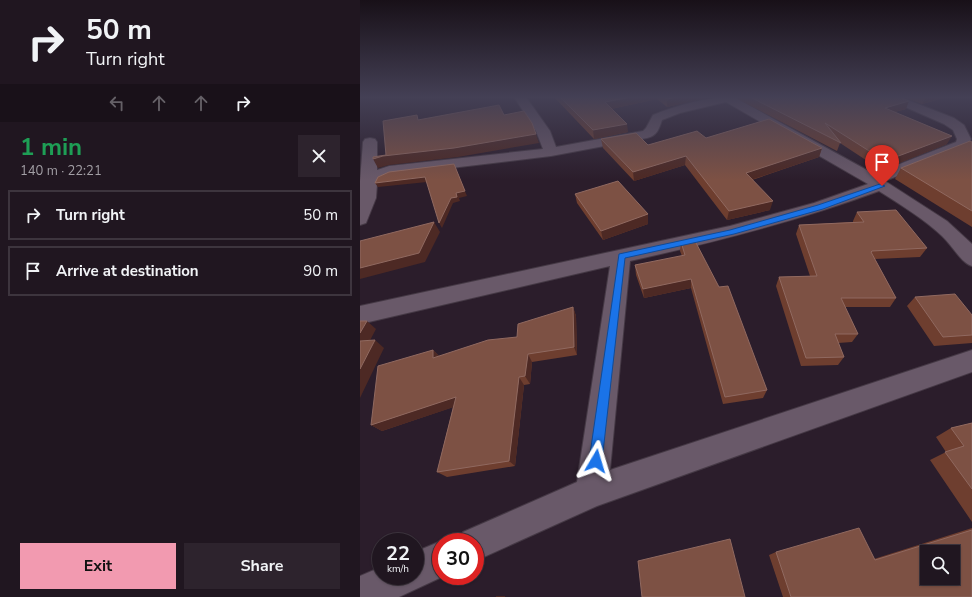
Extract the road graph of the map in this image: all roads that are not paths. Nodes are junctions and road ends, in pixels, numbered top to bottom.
1 (539, 125) edge
2 (654, 125) edge
3 (775, 125) edge
4 (955, 125) edge
5 (370, 142) dead end
6 (551, 152) junction
7 (877, 183) junction
8 (364, 185) edge
9 (360, 219) edge
10 (622, 256) junction
11 (972, 259) edge
12 (360, 315) edge
13 (972, 361) edge
14 (592, 492) junction
15 (484, 540) edge
16 (383, 585) edge
17 (360, 595) edge

1 - 6 street
2 - 6 street
3 - 7 street
4 - 7 street
5 - 8 street
6 - 8 street
7 - 10 street
7 - 11 street
8 - 9 street
10 - 12 street
10 - 14 street
13 - 14 street
14 - 15 street
16 - 17 street

